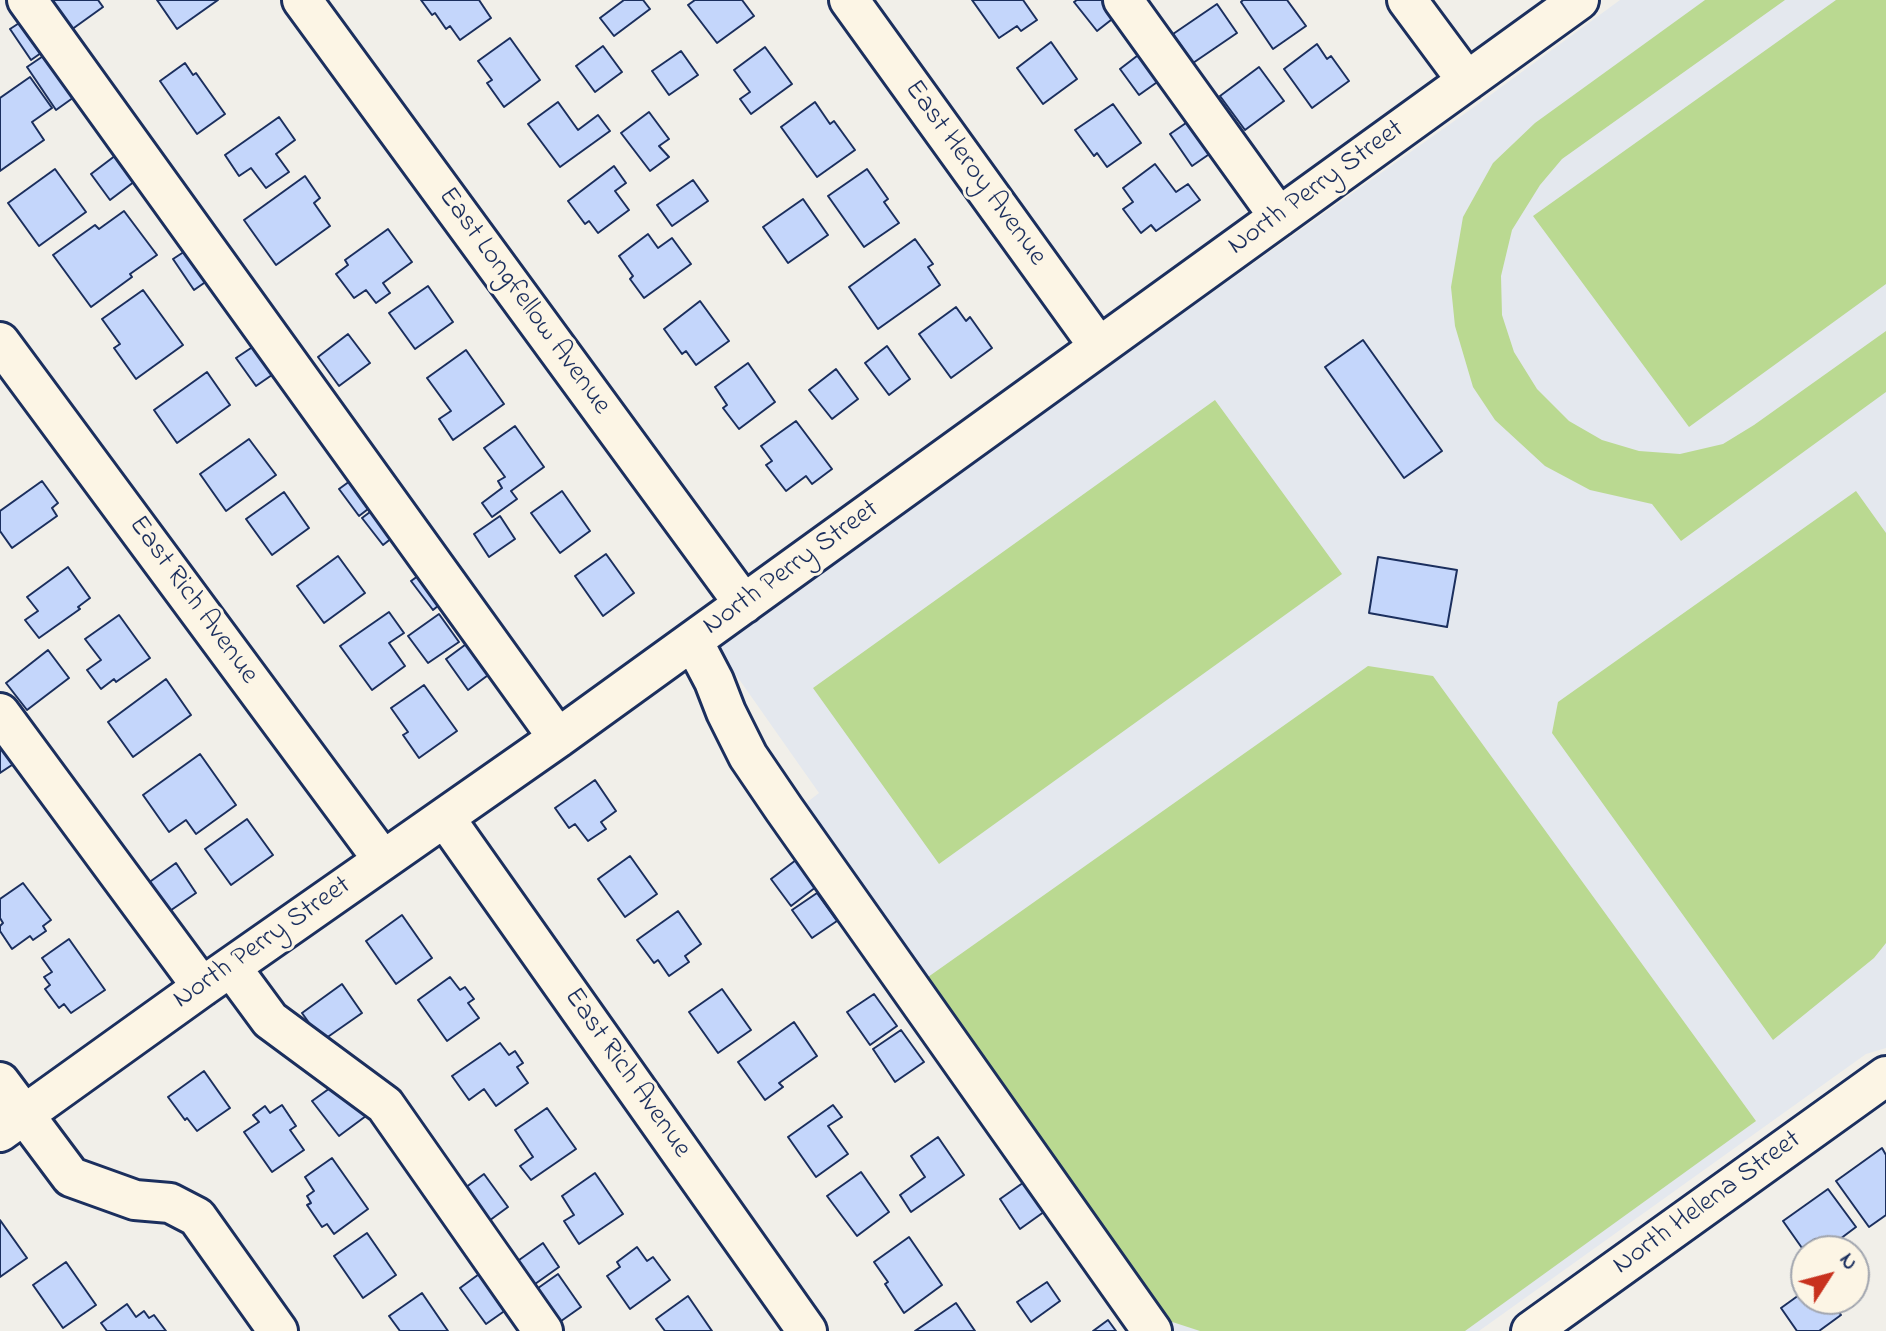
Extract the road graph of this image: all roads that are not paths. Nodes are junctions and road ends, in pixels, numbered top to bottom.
1 (27, 0) edge
2 (302, 0) edge
3 (849, 0) edge
4 (1123, 0) edge
5 (1407, 0) edge
6 (1579, 0) edge
7 (1467, 81) junction
8 (1279, 217) junction
9 (0, 342) edge
10 (1099, 347) junction
11 (744, 604) junction
12 (693, 641) junction
13 (0, 713) edge
14 (558, 738) junction
15 (445, 818) junction
16 (383, 860) junction
17 (217, 977) junction
18 (1886, 1076) edge
19 (0, 1082) edge
20 (12, 1123) edge
21 (278, 1331) edge
22 (543, 1331) edge
23 (807, 1331) edge
24 (1152, 1331) edge
25 (1531, 1331) edge

1 - 14 street
2 - 11 street, East Longfellow Avenue
3 - 10 street, East Heroy Avenue
4 - 8 street
5 - 7 street
6 - 7 street, North Perry Street
7 - 8 street, North Perry Street
8 - 10 street, North Perry Street
9 - 16 street, East Rich Avenue
10 - 11 street, North Perry Street
11 - 12 street, North Perry Street
12 - 14 street, North Perry Street
12 - 24 street
13 - 17 street
14 - 15 street, North Perry Street
15 - 16 street, North Perry Street
15 - 23 street, East Rich Avenue
16 - 17 street, North Perry Street
17 - 20 street, North Perry Street
17 - 22 street
18 - 25 street, North Helena Street
19 - 20 street
20 - 21 street

